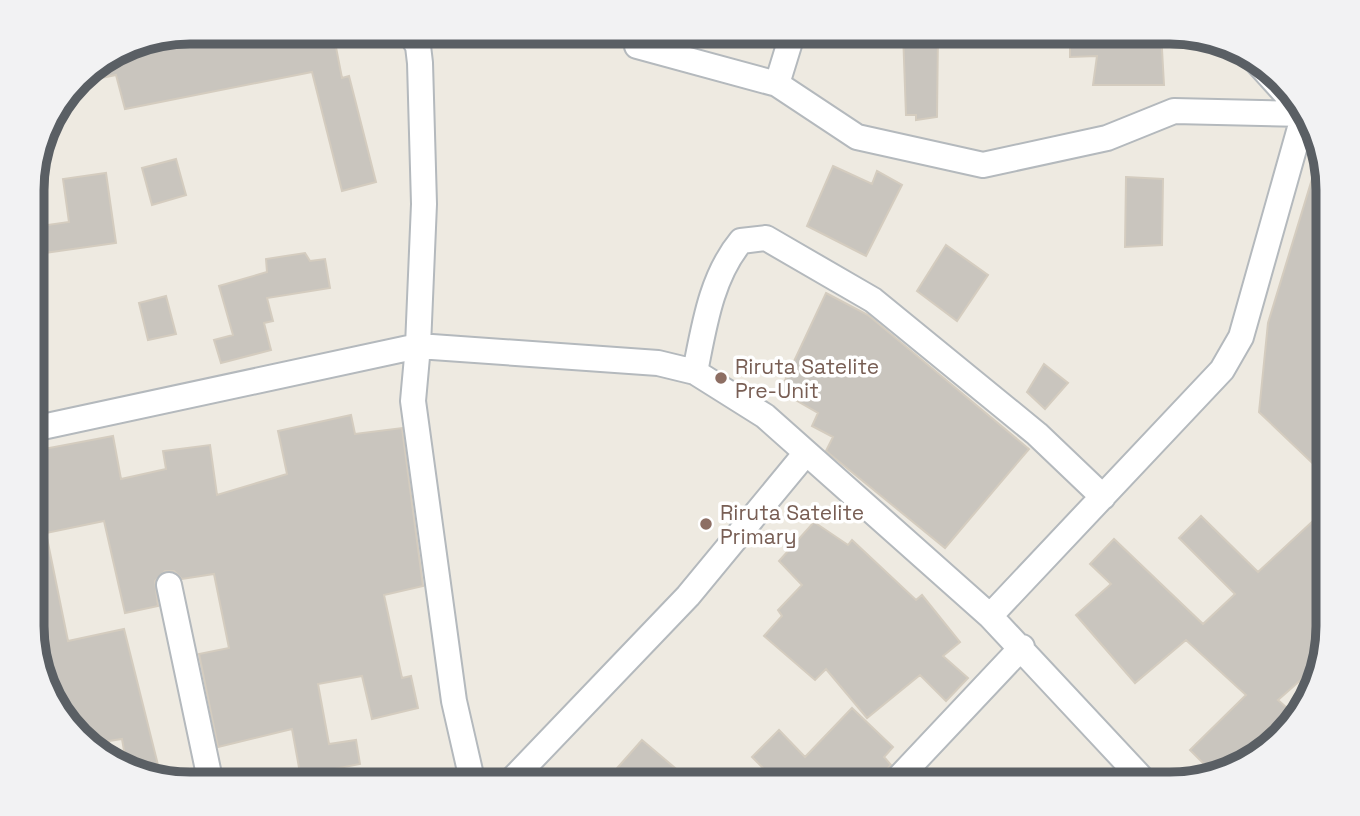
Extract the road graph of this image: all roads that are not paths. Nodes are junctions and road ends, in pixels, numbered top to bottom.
1 (417, 44) edge
2 (789, 44) edge
3 (637, 46) dead end
4 (777, 84) junction
5 (1294, 112) edge
6 (1301, 124) edge
7 (418, 346) junction
8 (695, 372) junction
9 (44, 427) edge
10 (806, 453) junction
11 (1103, 498) junction
12 (169, 585) dead end
13 (990, 616) junction
14 (1022, 648) junction
15 (208, 772) edge
16 (469, 772) edge
17 (519, 772) edge
18 (904, 772) edge
19 (1136, 772) edge

1 - 7 street
2 - 4 street
3 - 4 street
4 - 5 street
6 - 11 street
7 - 8 street
7 - 9 street
7 - 16 street
8 - 10 street
8 - 11 street
10 - 13 street
10 - 17 street
11 - 13 street
12 - 15 street
13 - 14 street
14 - 18 street
14 - 19 street

